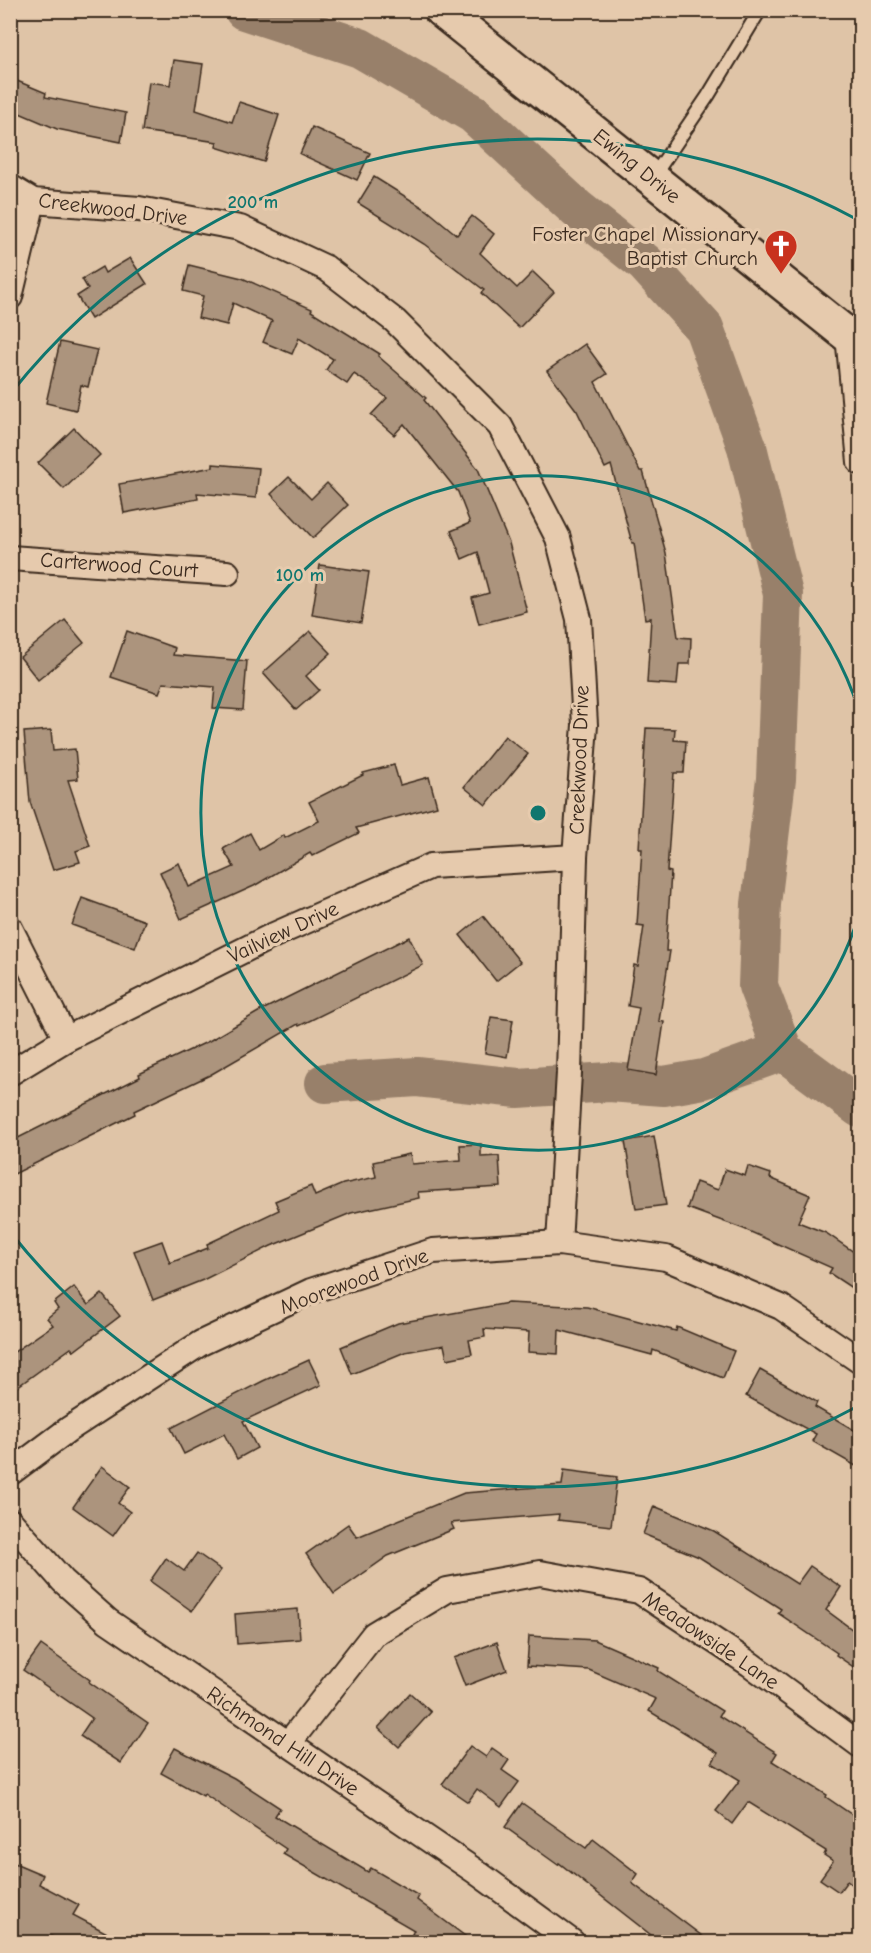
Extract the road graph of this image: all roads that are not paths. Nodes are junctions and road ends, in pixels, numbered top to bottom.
1 (441, 10) edge
2 (760, 10) edge
3 (653, 178) junction
4 (10, 187) edge
5 (33, 201) junction
6 (10, 297) edge
7 (854, 340) edge
8 (861, 462) edge
9 (10, 558) edge
10 (226, 573) dead end
11 (575, 857) junction
12 (10, 928) edge
13 (66, 1039) junction
14 (10, 1073) edge
15 (559, 1244) junction
16 (861, 1361) edge
17 (10, 1473) edge
18 (10, 1521) edge
19 (288, 1744) junction
20 (861, 1745) edge
21 (572, 1942) edge

1 - 3 main road, Ewing Drive
2 - 3 lane
3 - 7 main road, Ewing Drive
4 - 5 street, Creekwood Drive
5 - 6 street
5 - 11 street, Creekwood Drive
7 - 8 street
9 - 10 street, Carterwood Court
11 - 13 street, Vailview Drive
11 - 15 street, Creekwood Drive
12 - 13 street
13 - 14 street, Vailview Drive
15 - 16 street, Moorewood Drive
15 - 17 street, Moorewood Drive
18 - 19 street, Richmond Hill Drive
19 - 20 street, Meadowside Lane
19 - 21 street, Richmond Hill Drive

